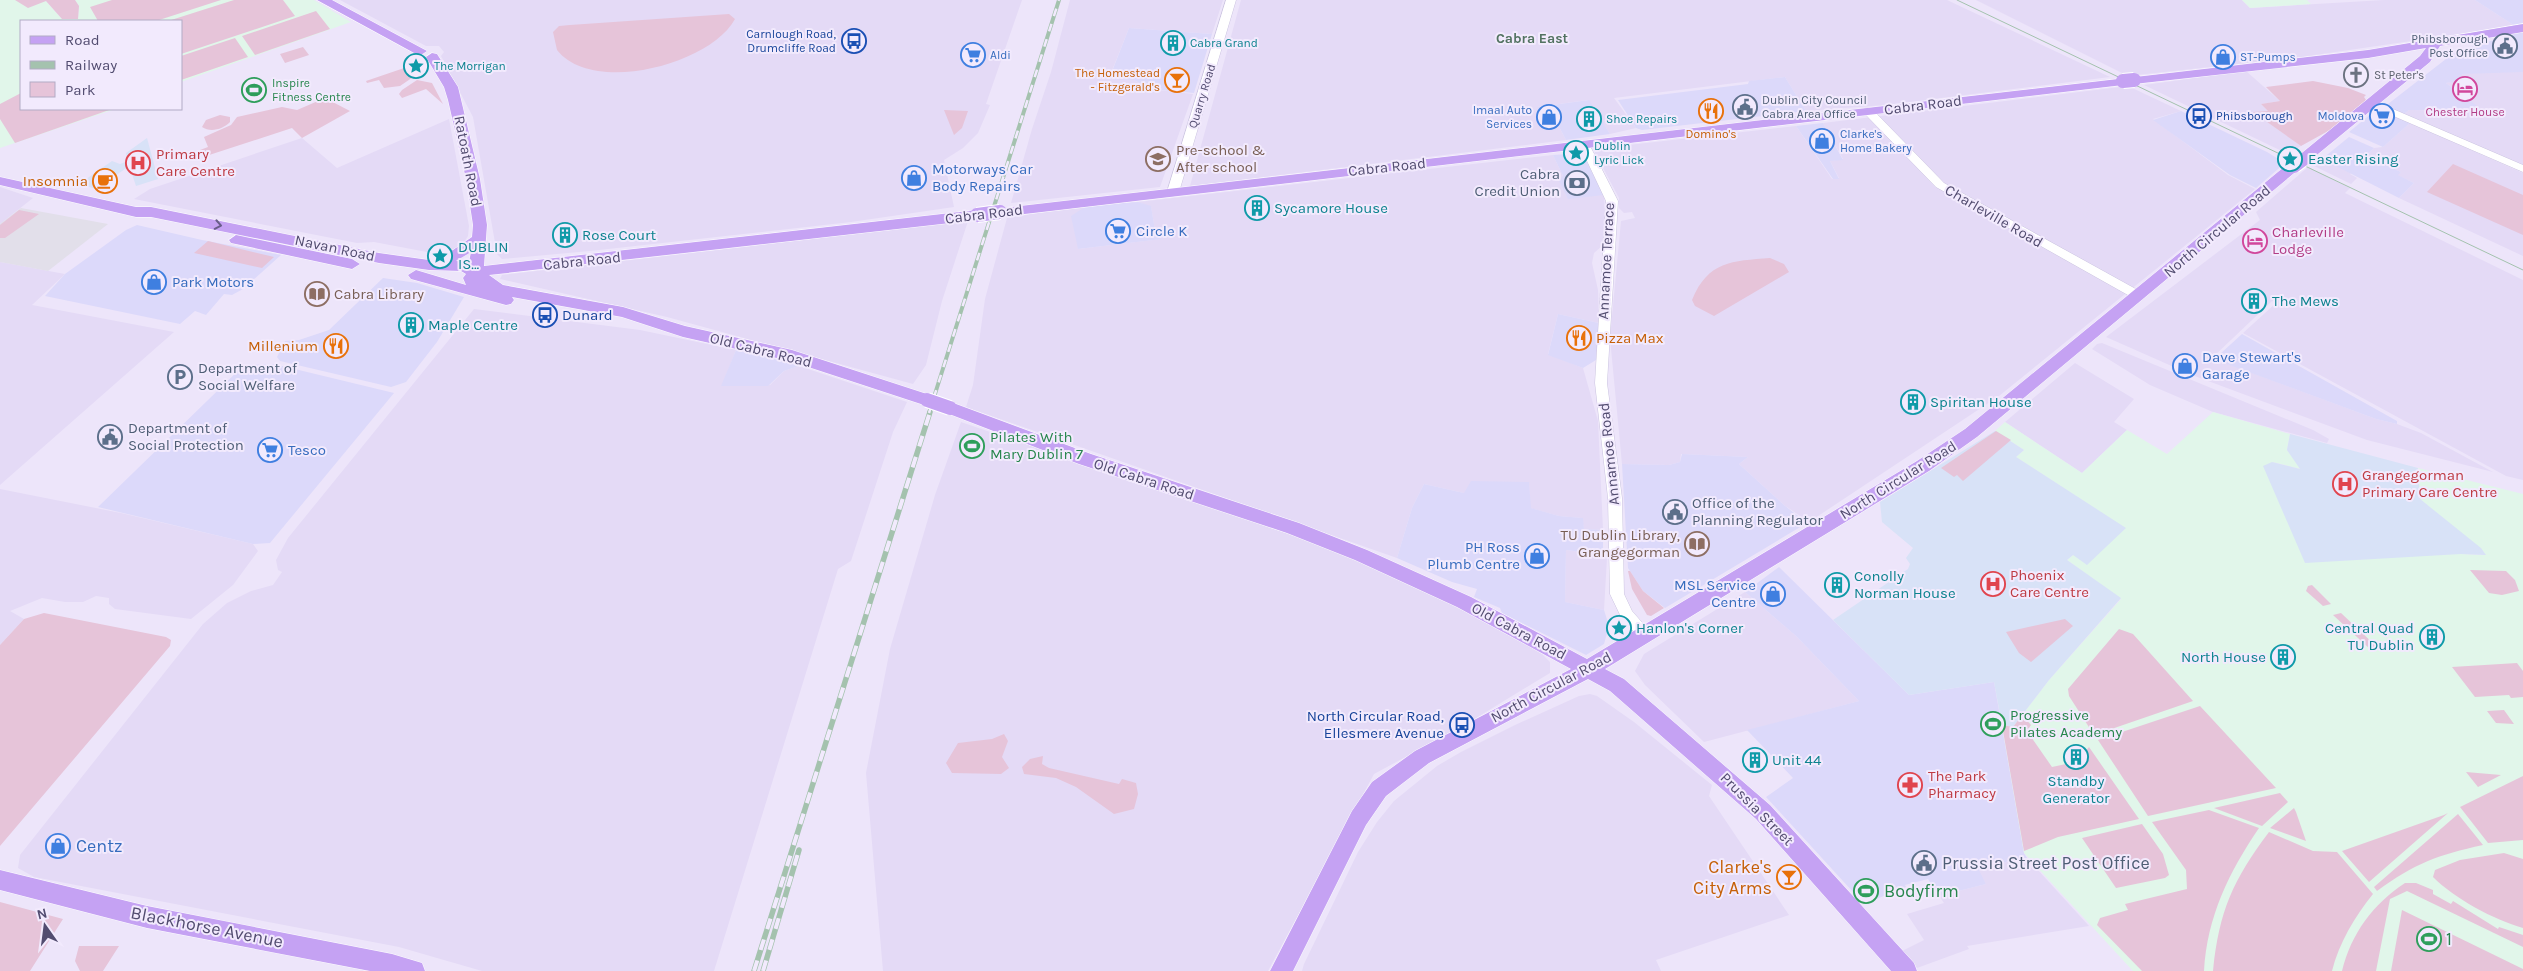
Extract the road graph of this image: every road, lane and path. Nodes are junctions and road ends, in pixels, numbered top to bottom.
1 (323, 0) edge
2 (1231, 0) edge
3 (2523, 28) edge
4 (2435, 44) junction
5 (2372, 103) junction
6 (1868, 111) junction
7 (1584, 144) junction
8 (2523, 169) edge
9 (0, 181) edge
10 (1173, 192) junction
11 (136, 212) junction
12 (480, 239) junction
13 (429, 265) junction
14 (475, 271) junction
15 (416, 275) junction
16 (2139, 296) junction
17 (506, 300) junction
18 (654, 323) junction
19 (1601, 383) joint
20 (1646, 635) junction
21 (1554, 650) junction
22 (1589, 669) junction
23 (1556, 687) junction
24 (0, 880) edge
25 (414, 971) edge
26 (1281, 971) edge
27 (1906, 971) edge

1 - 12 main road, Ratoath Road
2 - 10 street, Quarry Road
3 - 4 main road
4 - 5 main road, North Circular Road
4 - 6 main road, Cabra Road
5 - 8 street
5 - 16 main road, North Circular Road
6 - 7 main road, Cabra Road
6 - 16 street, Charleville Road
7 - 10 main road, Cabra Road
7 - 19 street, Annamoe Terrace
9 - 11 main road, Navan Road
10 - 14 main road, Cabra Road, bridge
11 -> 13 main road, Navan Road
11 - 15 main road, Navan Road
12 - 13 main road
12 - 14 main road, Ratoath Road
13 - 14 main road, Navan Road
14 - 15 main road, Navan Road
14 - 17 main road, Old Cabra Road
14 - 18 main road, Old Cabra Road
15 - 17 main road, Navan Road
16 - 20 main road, North Circular Road
17 - 18 main road, Old Cabra Road
18 - 21 main road, Old Cabra Road, bridge
19 - 20 street, Annamoe Road
20 - 22 main road, North Circular Road
21 - 22 main road, Old Cabra Road
21 - 23 main road
22 - 23 main road, North Circular Road
22 - 27 main road, Prussia Street
23 - 26 main road, North Circular Road
24 - 25 main road, Blackhorse Avenue

